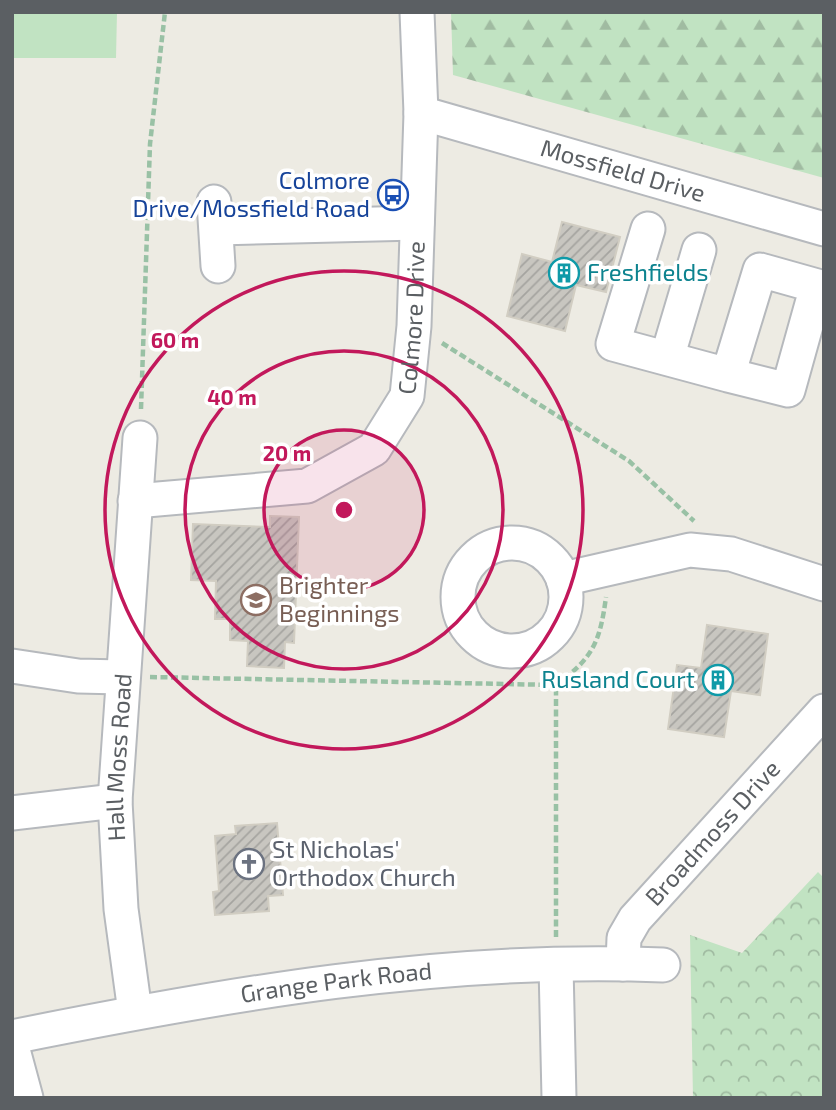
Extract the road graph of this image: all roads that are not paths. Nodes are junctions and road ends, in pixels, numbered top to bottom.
1 (417, 12) edge
2 (421, 113) junction
3 (417, 223) junction
4 (648, 229) dead end
5 (824, 229) edge
6 (699, 250) dead end
7 (218, 266) dead end
8 (820, 275) edge
9 (667, 358) junction
10 (728, 374) junction
11 (140, 439) road end
12 (135, 501) junction
13 (563, 579) dead end
14 (824, 584) edge
15 (12, 666) edge
16 (121, 677) junction
17 (824, 711) edge
18 (115, 801) junction
19 (12, 813) edge
20 (623, 964) junction
21 (663, 965) dead end
22 (556, 966) junction
23 (135, 1012) junction
24 (12, 1037) edge
25 (12, 1046) edge
26 (26, 1098) edge
27 (559, 1098) edge

1 - 2 street, Colmore Drive
2 - 3 street, Colmore Drive
2 - 5 street, Mossfield Drive
3 - 7 street
3 - 12 street, Colmore Drive
4 - 9 street
6 - 9 street
8 - 10 street
8 - 10 street
9 - 10 street
11 - 12 street, Hall Moss Road
12 - 16 street, Hall Moss Road
13 - 14 street
15 - 16 street
16 - 18 street, Hall Moss Road
17 - 20 street, Broadmoss Drive
18 - 19 street
18 - 23 street, Hall Moss Road
20 - 21 street, Grange Park Road
20 - 22 street, Grange Park Road
22 - 23 street, Grange Park Road
22 - 27 street
23 - 24 street, Grange Park Road
25 - 26 street

